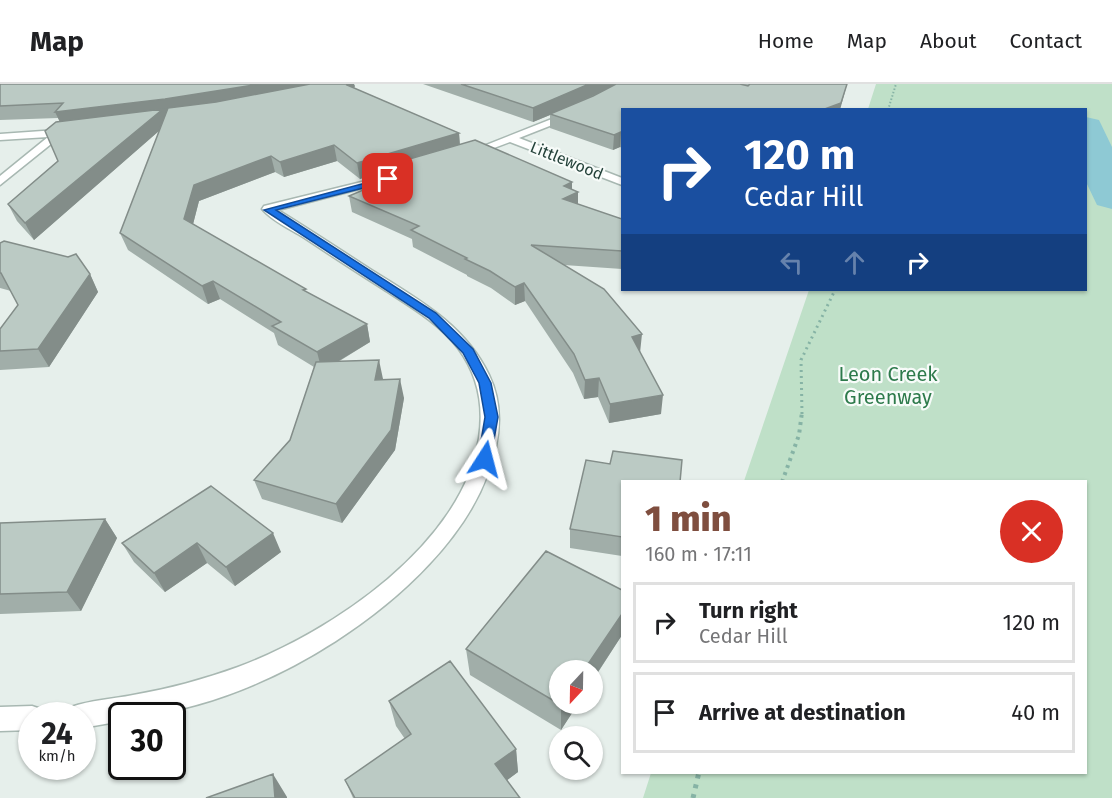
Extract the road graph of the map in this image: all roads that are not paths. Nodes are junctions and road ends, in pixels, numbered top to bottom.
1 (585, 109) edge
2 (78, 131) edge
3 (58, 133) junction
4 (0, 137) edge
5 (512, 139) junction
6 (452, 160) edge
7 (410, 173) edge
8 (0, 182) edge
9 (621, 182) edge
10 (96, 714) edge
11 (18, 718) edge
12 (0, 719) edge

1 - 5 street
2 - 3 street
3 - 4 street
3 - 8 street
5 - 6 street
5 - 9 street, Littlewood
7 - 10 street
11 - 12 street

